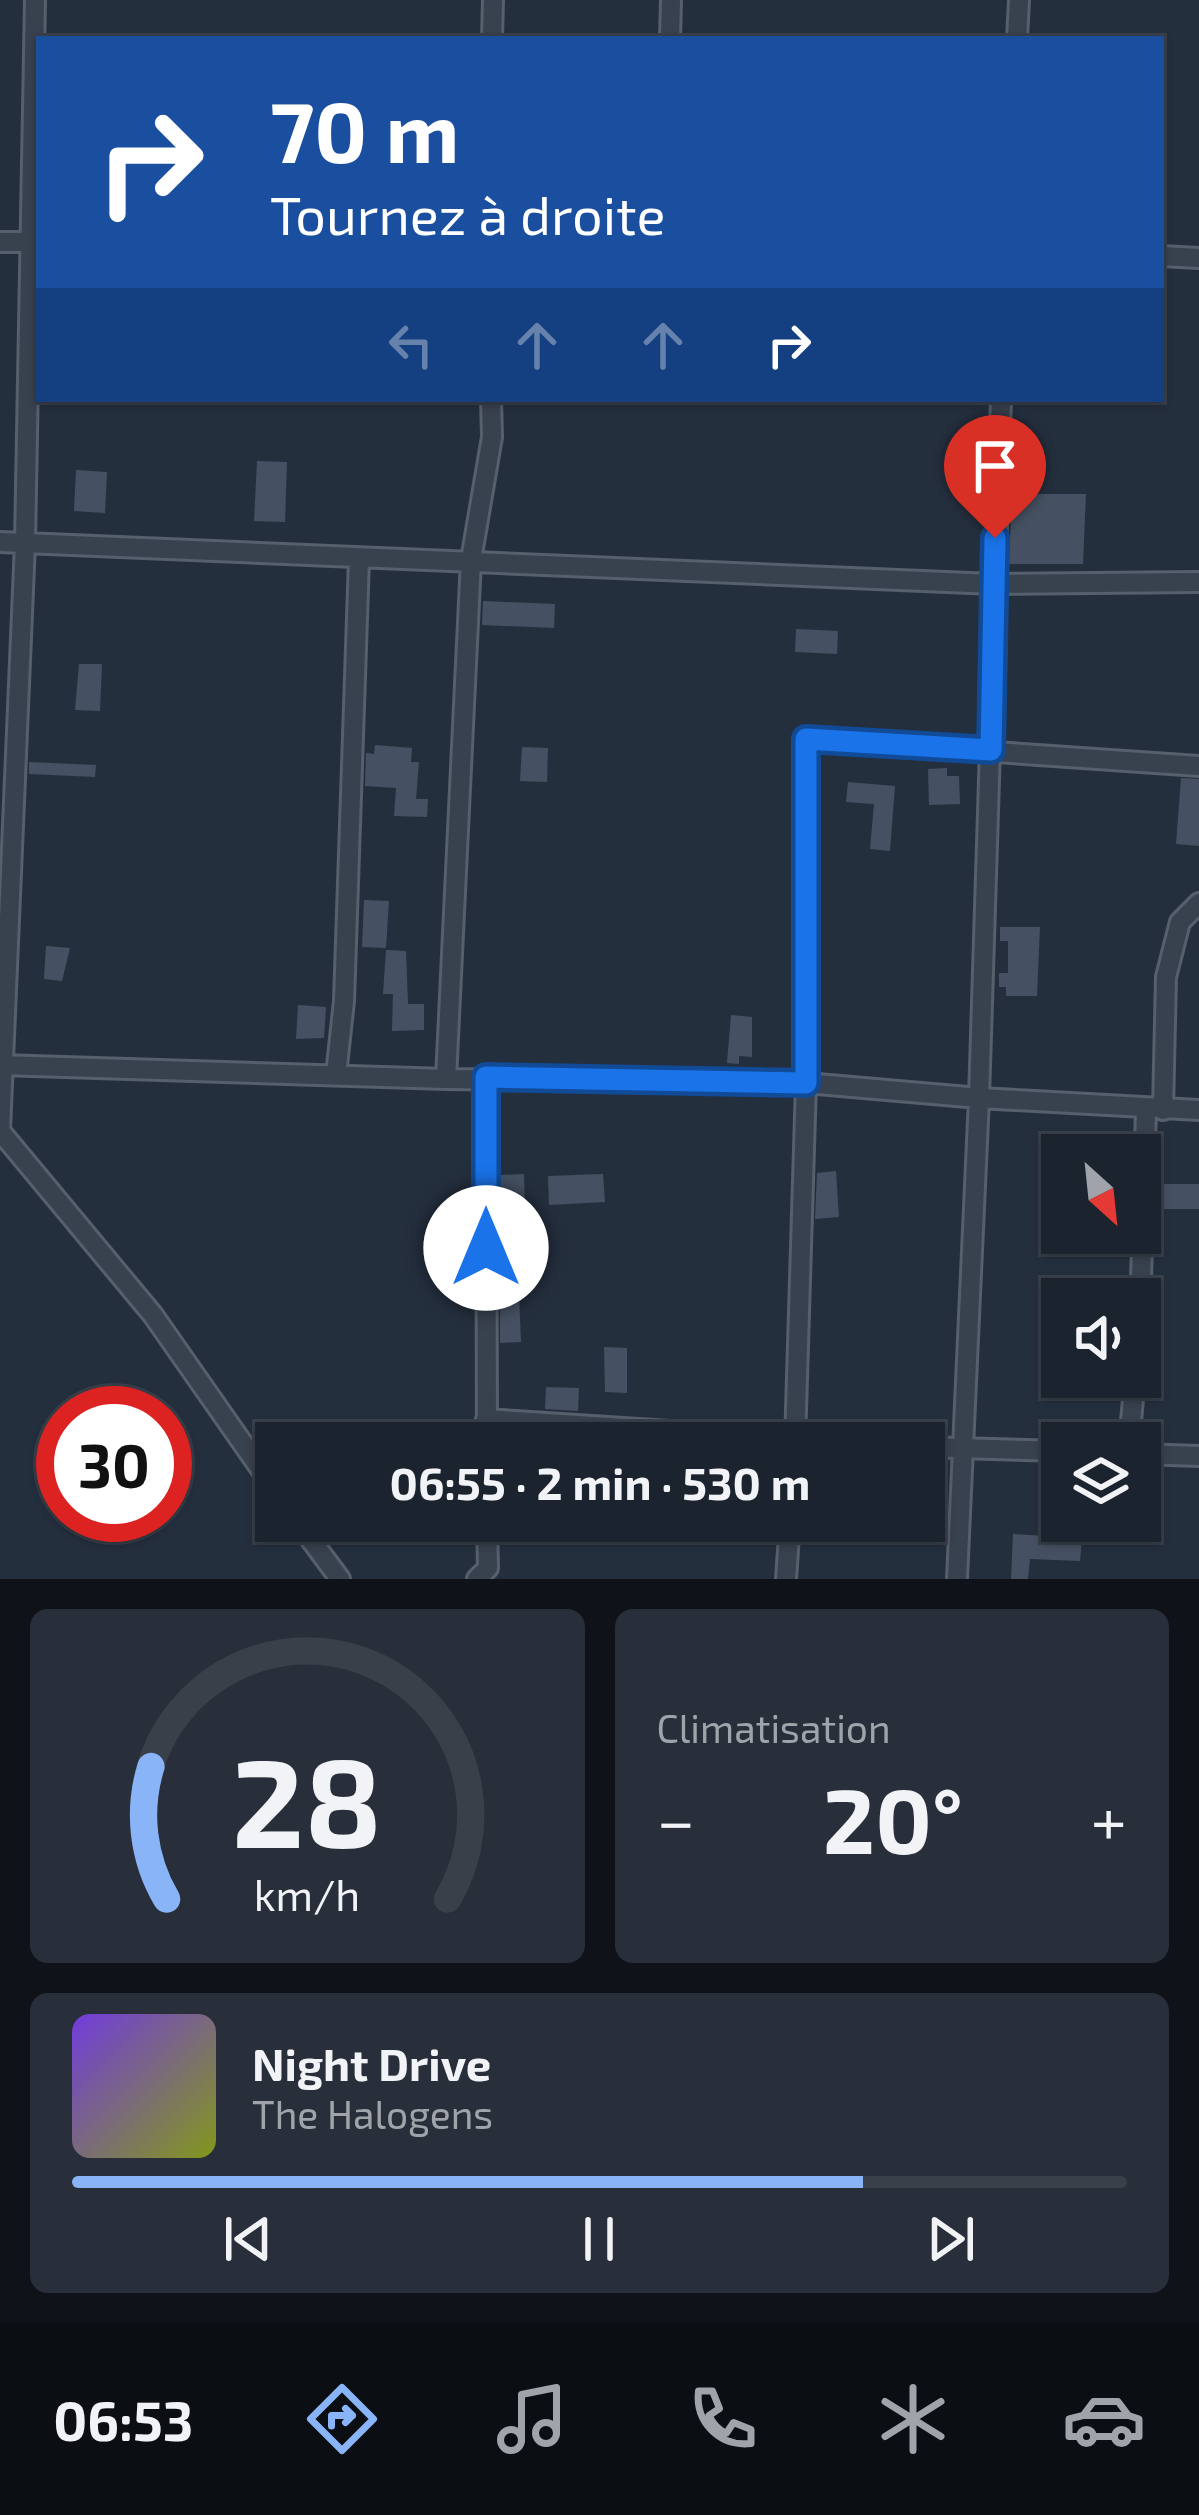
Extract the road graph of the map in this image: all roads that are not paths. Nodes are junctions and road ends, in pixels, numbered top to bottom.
1 (35, 0) edge
2 (493, 0) edge
3 (671, 0) edge
4 (1019, 0) edge
5 (492, 36) edge
6 (670, 36) edge
7 (1017, 36) edge
8 (0, 242) edge
9 (31, 242) junction
10 (1164, 256) edge
11 (1199, 258) edge
12 (491, 402) edge
13 (1000, 402) edge
14 (0, 542) edge
15 (25, 543) junction
16 (359, 559) junction
17 (471, 560) junction
18 (1199, 582) edge
19 (994, 584) junction
20 (7, 710) edge
21 (991, 750) junction
22 (1199, 766) edge
23 (1199, 903) edge
24 (1, 1065) edge
25 (335, 1075) junction
26 (486, 1077) junction
27 (446, 1078) junction
28 (806, 1083) junction
29 (979, 1098) junction
30 (1154, 1110) junction
31 (1199, 1110) edge
32 (1142, 1278) edge
33 (486, 1419) junction
34 (486, 1422) edge
35 (528, 1422) edge
36 (796, 1422) edge
37 (945, 1448) edge
38 (962, 1449) junction
39 (1041, 1451) edge
40 (1161, 1455) edge
41 (1199, 1456) edge
42 (255, 1461) edge
43 (313, 1542) edge
44 (487, 1542) edge
45 (789, 1542) edge
46 (340, 1579) edge
47 (477, 1579) edge
48 (786, 1579) edge
49 (957, 1579) edge

1 - 9 street
2 - 5 street
3 - 6 street
4 - 7 street
8 - 9 street
9 - 15 street
10 - 11 street
12 - 17 street
13 - 19 street
14 - 15 street
15 - 16 street
15 - 20 street
16 - 17 street
16 - 25 street
17 - 19 street
17 - 27 street
18 - 19 street
19 - 21 street
20 - 24 street
21 - 22 street
21 - 28 street
21 - 29 street
23 - 30 street
24 - 25 street
24 - 42 street
25 - 27 street
26 - 27 street
26 - 28 street
26 - 33 street
28 - 29 street
28 - 36 street
29 - 30 street
29 - 38 street
30 - 31 street
30 - 32 street
33 - 34 street
33 - 35 street
37 - 38 street
38 - 39 street
38 - 49 street
40 - 41 street
43 - 46 street
44 - 47 street
45 - 48 street

